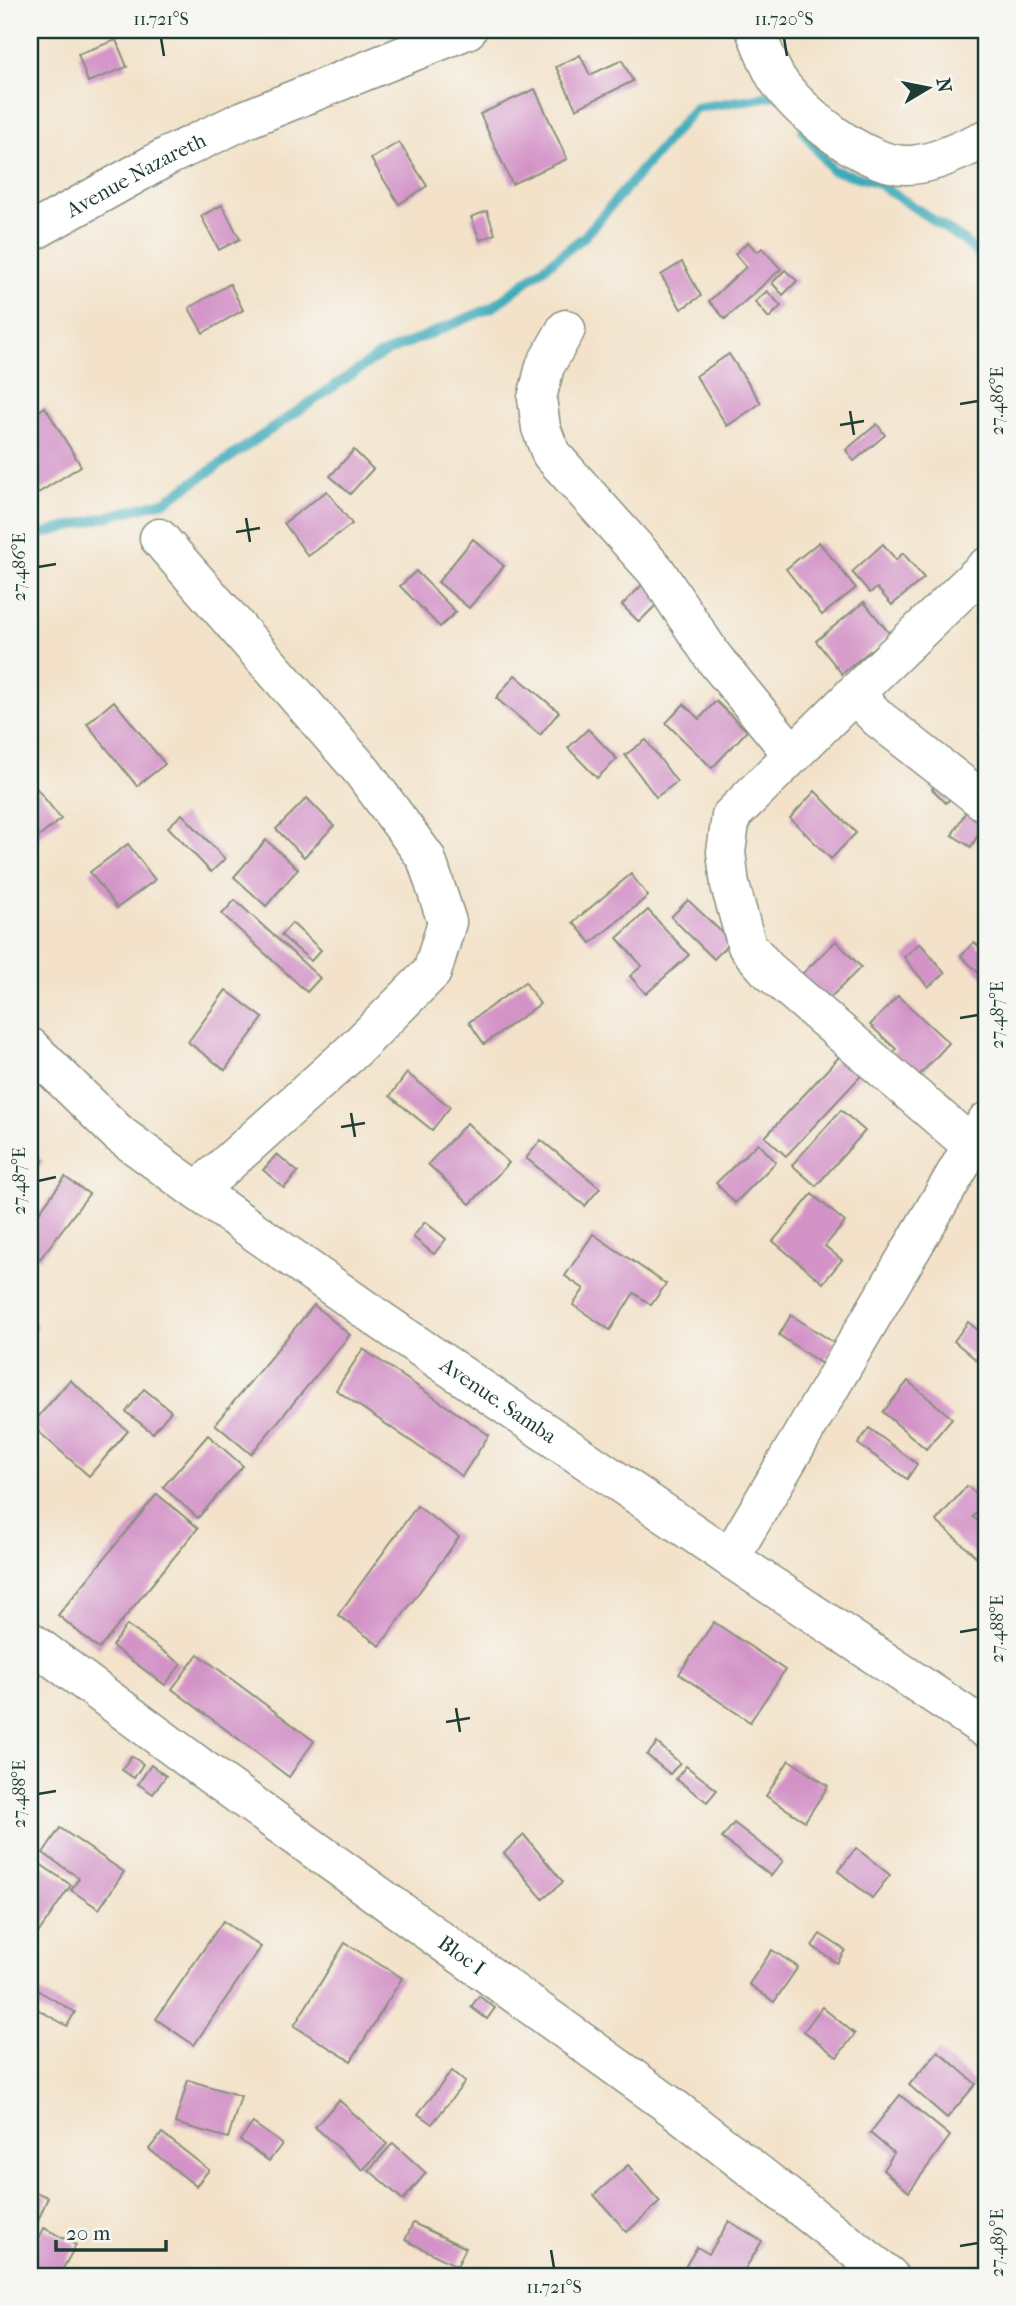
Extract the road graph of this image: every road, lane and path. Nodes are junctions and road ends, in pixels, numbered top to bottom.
1 (467, 30) edge
2 (755, 30) edge
3 (986, 139) edge
4 (30, 233) edge
5 (566, 329) dead end
6 (159, 538) dead end
7 (986, 567) edge
8 (854, 694) junction
9 (793, 755) junction
10 (986, 803) edge
11 (30, 1047) edge
12 (979, 1133) edge
13 (197, 1191) junction
14 (730, 1558) junction
15 (30, 1641) edge
16 (980, 1712) edge
17 (889, 2276) edge

1 - 4 street, Avenue Nazareth
2 - 3 street
5 - 9 street
6 - 13 street
7 - 8 street
8 - 9 street
8 - 10 street
9 - 12 street
11 - 13 street, Avenue. Samba
12 - 14 street
13 - 14 street, Avenue. Samba
14 - 16 street, Avenue. Samba
15 - 17 street, Bloc I

